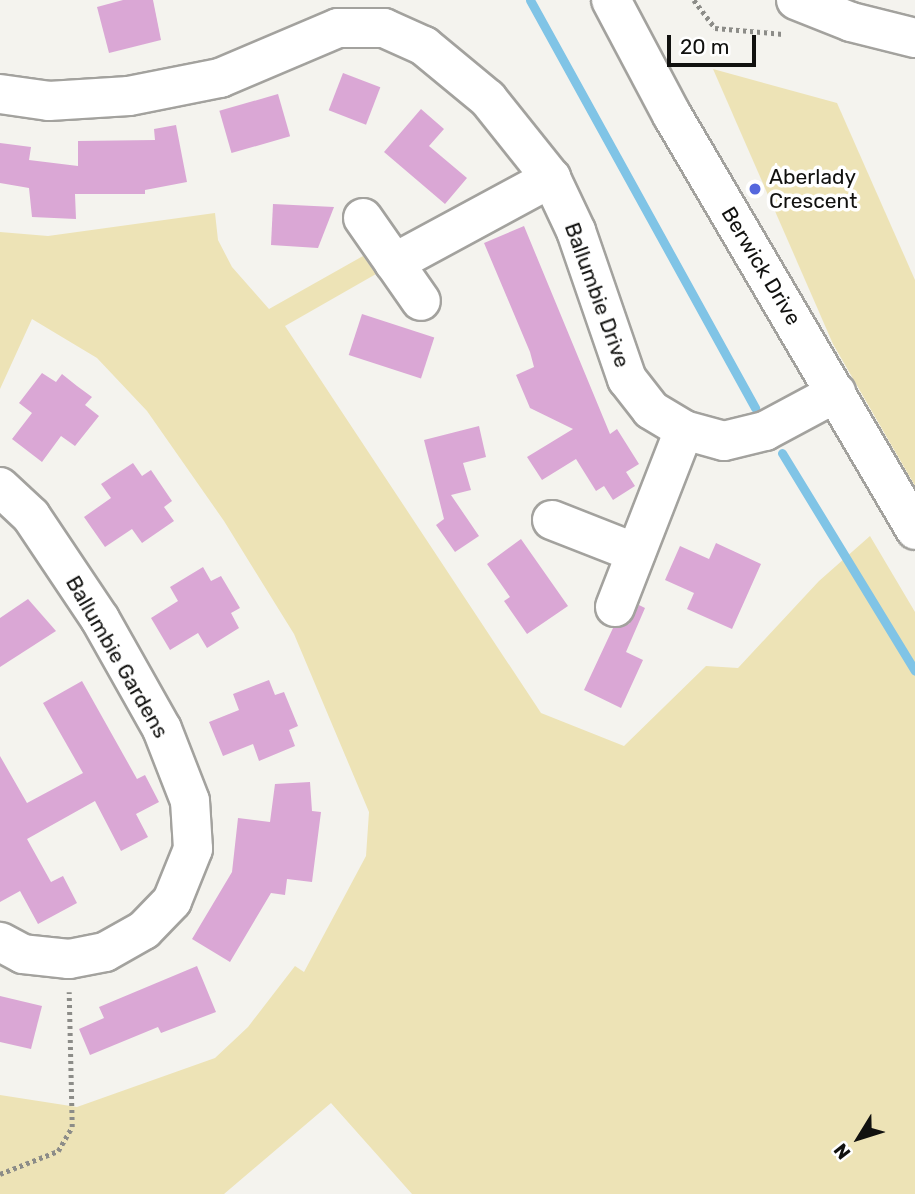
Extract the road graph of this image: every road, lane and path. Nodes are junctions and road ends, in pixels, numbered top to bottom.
1 (611, 0) edge
2 (694, 0) edge
3 (794, 17) edge
4 (915, 38) edge
5 (0, 94) edge
6 (551, 178) junction
7 (363, 218) dead end
8 (394, 263) junction
9 (421, 301) dead end
10 (836, 393) junction
11 (684, 430) junction
12 (0, 487) edge
13 (552, 520) dead end
14 (915, 530) edge
15 (636, 553) junction
16 (615, 607) dead end
17 (0, 942) edge
18 (69, 959) junction
19 (0, 1174) edge

1 - 10 street, Berwick Drive
2 - 3 path
3 - 4 street
5 - 6 street, Ballumbie Drive
6 - 8 street
6 - 11 street, Ballumbie Drive
7 - 8 street
8 - 9 street
10 - 11 street, Ballumbie Drive
10 - 14 street, Berwick Drive
11 - 15 street
12 - 18 street, Ballumbie Gardens
13 - 15 street
15 - 16 street
17 - 18 street, Ballumbie Gardens
18 - 19 path

